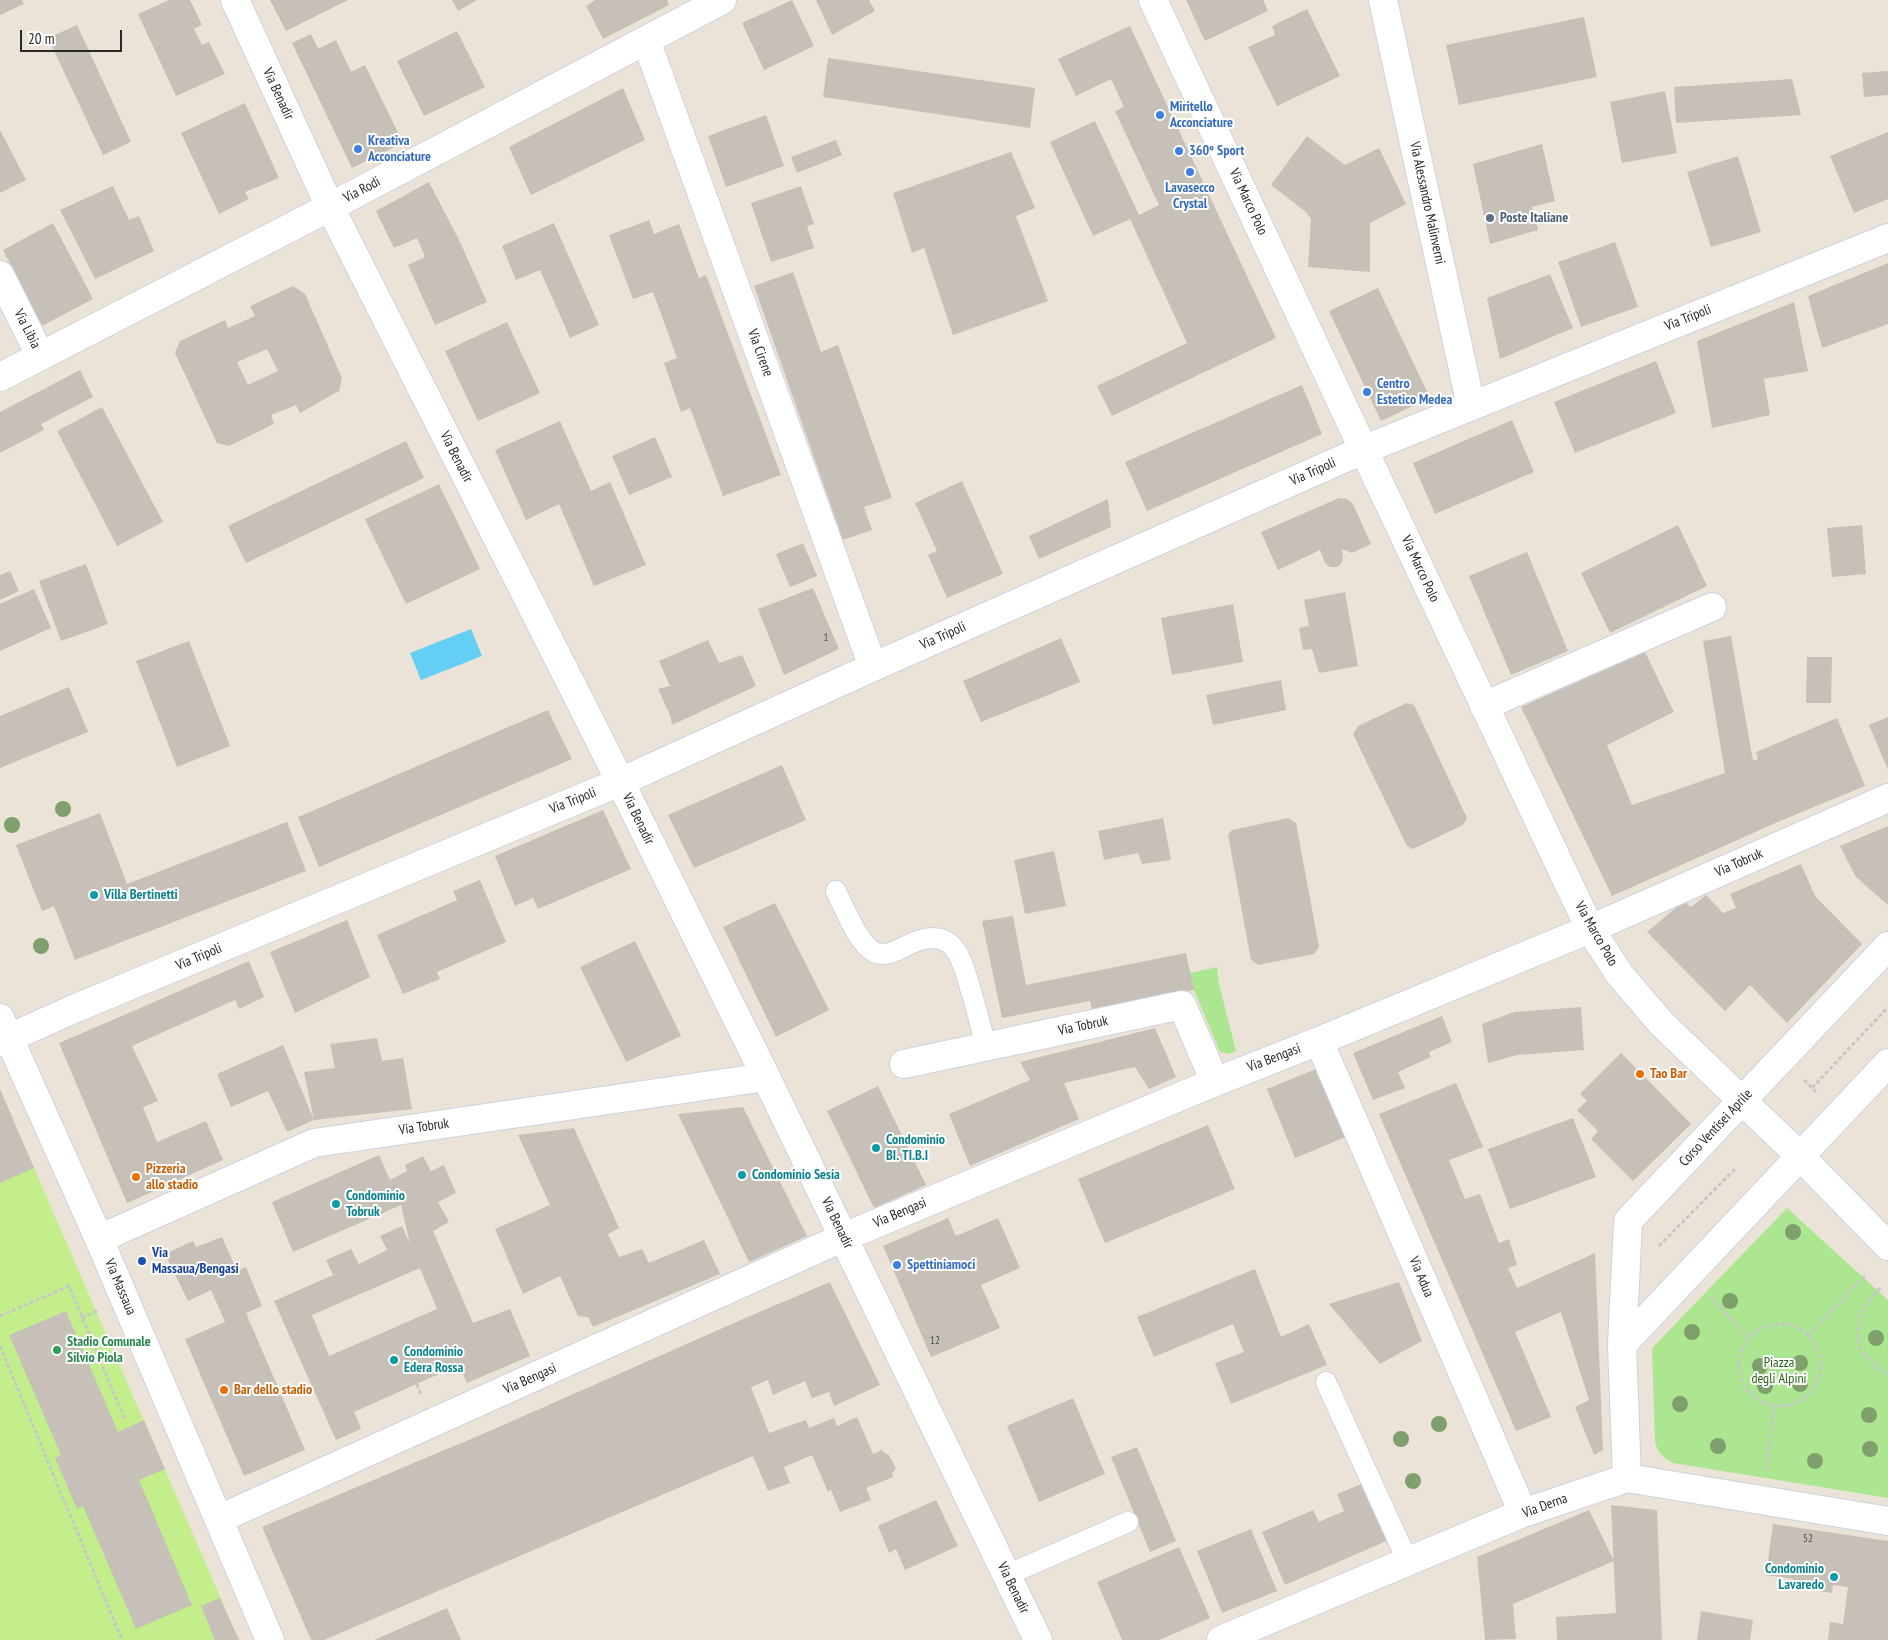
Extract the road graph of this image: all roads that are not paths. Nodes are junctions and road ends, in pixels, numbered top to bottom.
1 (235, 0) edge
2 (722, 0) edge
3 (1154, 0) edge
4 (1383, 0) edge
5 (646, 40) junction
6 (330, 207) junction
7 (1888, 238) edge
8 (0, 275) edge
9 (40, 356) junction
10 (0, 376) edge
11 (1471, 406) junction
12 (1363, 450) junction
13 (1712, 607) dead end
14 (873, 667) junction
15 (1484, 706) junction
16 (620, 782) junction
17 (1888, 798) edge
18 (836, 891) dead end
19 (1590, 929) junction
20 (1888, 946) edge
21 (3, 1032) edge
22 (1319, 1041) junction
23 (986, 1047) junction
24 (1888, 1063) edge
25 (904, 1064) dead end
26 (766, 1078) junction
27 (1215, 1082) junction
28 (1742, 1100) junction
29 (1800, 1156) junction
30 (844, 1237) junction
31 (99, 1238) junction
32 (1888, 1246) edge
33 (1622, 1345) junction
34 (1326, 1382) dead end
35 (1627, 1478) junction
36 (1524, 1513) junction
37 (219, 1519) junction
38 (1888, 1521) edge
39 (1128, 1522) dead end
40 (1408, 1562) junction
41 (1007, 1575) junction
42 (270, 1640) edge
43 (1038, 1640) edge
44 (1221, 1640) edge

1 - 6 street, Via Benadir
2 - 5 street, Via Rodi
3 - 12 street, Via Marco Polo
4 - 11 street, Via Alessandro Malinverni
5 - 6 street, Via Rodi
5 - 14 street, Via Cirene
6 - 9 street, Via Rodi
6 - 16 street, Via Benadir
7 - 11 street, Via Tripoli
8 - 9 street, Via Libia
9 - 10 street, Via Rodi
11 - 12 street, Via Tripoli
12 - 14 street, Via Tripoli
12 - 15 street, Via Marco Polo
13 - 15 street
14 - 16 street, Via Tripoli
15 - 19 street, Via Marco Polo
16 - 21 street, Via Tripoli
16 - 26 street, Via Benadir
17 - 19 street, Via Tobruk
18 - 23 lane
19 - 22 street, Via Bengasi
19 - 28 street, Via Marco Polo
20 - 28 street, Corso Ventisei Aprile
21 - 31 street, Via Massaua
22 - 27 street, Via Bengasi
22 - 36 street, Via Adua
23 - 25 street, Via Tobruk
23 - 27 street, Via Tobruk
24 - 29 street
26 - 30 street, Via Benadir
26 - 31 street, Via Tobruk
27 - 30 street, Via Bengasi
28 - 29 street
28 - 33 street, Corso Ventisei Aprile
29 - 32 street
29 - 33 street
30 - 37 street, Via Bengasi
30 - 41 street, Via Benadir
31 - 37 street, Via Massaua
33 - 35 street, Corso Ventisei Aprile
34 - 40 lane
35 - 36 street, Via Derna
35 - 38 street, Via Derna
36 - 40 street, Via Derna
37 - 42 street, Via Massaua
39 - 41 lane
40 - 44 street, Via Derna
41 - 43 street, Via Benadir

